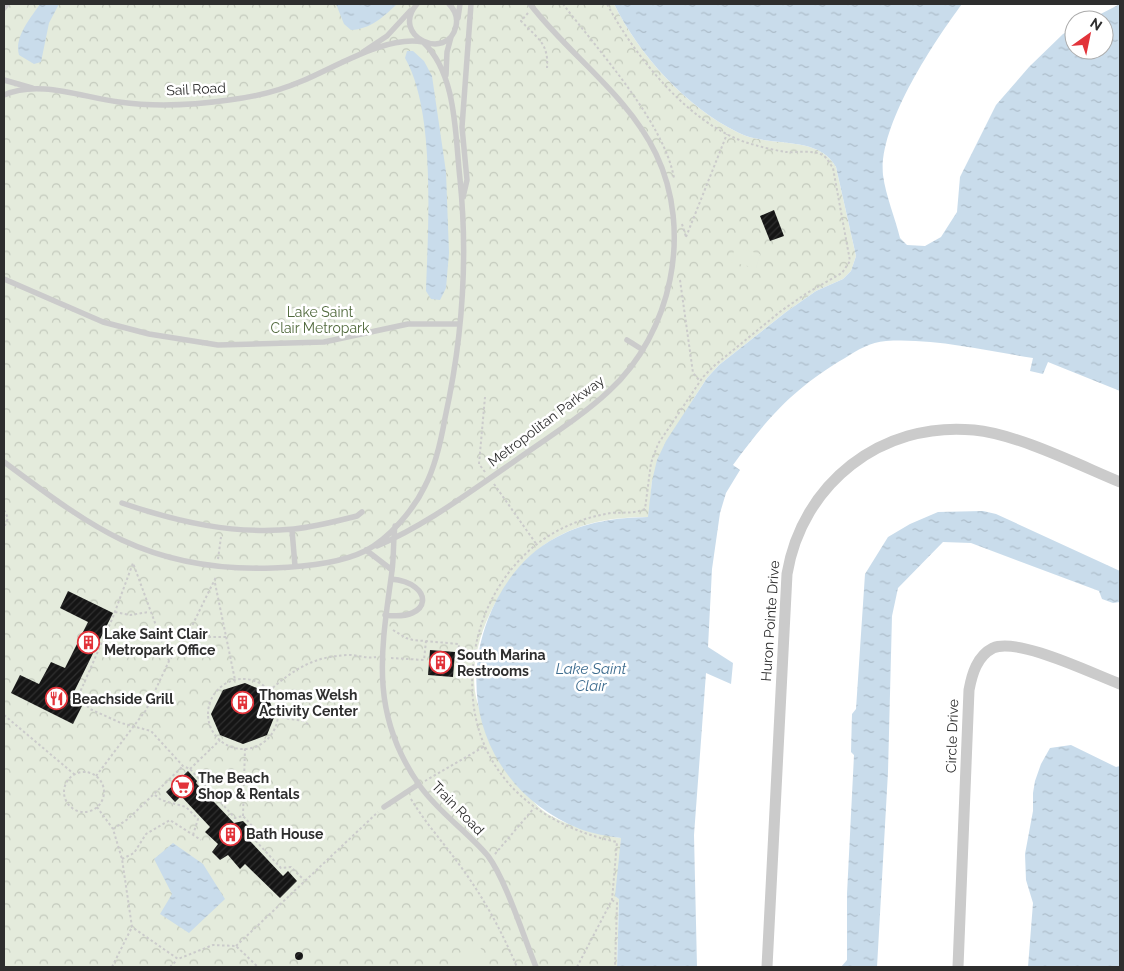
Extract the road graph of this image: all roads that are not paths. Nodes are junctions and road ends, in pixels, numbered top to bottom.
1 (7, 4) edge
2 (450, 4) edge
3 (460, 4) edge
4 (471, 4) edge
5 (415, 6) edge
6 (532, 6) edge
7 (4, 8) edge
8 (457, 22) junction
9 (451, 36) junction
10 (423, 42) junction
11 (351, 60) junction
12 (446, 77) junction
13 (4, 80) edge
14 (37, 89) junction
15 (4, 95) edge
16 (462, 204) junction
17 (4, 279) edge
18 (459, 324) junction
19 (627, 340) dead end
20 (643, 350) junction
21 (4, 462) edge
22 (1120, 482) edge
23 (122, 503) dead end
24 (362, 512) dead end
25 (396, 525) junction
26 (292, 530) junction
27 (394, 538) junction
28 (366, 550) junction
29 (295, 566) junction
30 (392, 570) junction
31 (391, 579) junction
32 (385, 615) junction
33 (1120, 684) edge
34 (422, 783) junction
35 (384, 807) road end
36 (536, 967) edge
37 (768, 967) edge
38 (958, 967) edge

1 - 7 lane
2 - 8 lane
3 - 8 lane
4 - 16 lane
5 - 10 lane
5 - 11 lane
6 - 20 lane, Metropolitan Parkway
8 - 9 lane
9 - 10 lane
9 - 12 lane
10 - 11 lane
10 - 12 lane
11 - 14 lane, Sail Road
12 - 16 lane
13 - 14 lane
14 - 15 lane
16 - 18 lane
17 - 18 lane
18 - 25 lane
19 - 20 lane
20 - 27 lane, Metropolitan Parkway
21 - 29 lane
22 - 37 street, Huron Pointe Drive
23 - 26 lane
24 - 26 lane
25 - 27 lane, Train Road
25 - 28 lane
26 - 29 lane
27 - 28 lane, Metropolitan Parkway
27 - 30 lane, Train Road
28 - 29 lane, Metropolitan Parkway
28 - 30 lane
30 - 31 lane, Train Road
31 - 32 lane, Train Road
31 - 32 lane
32 - 34 lane, Train Road
33 - 38 street, Circle Drive
34 - 35 lane
34 - 36 lane, Train Road

